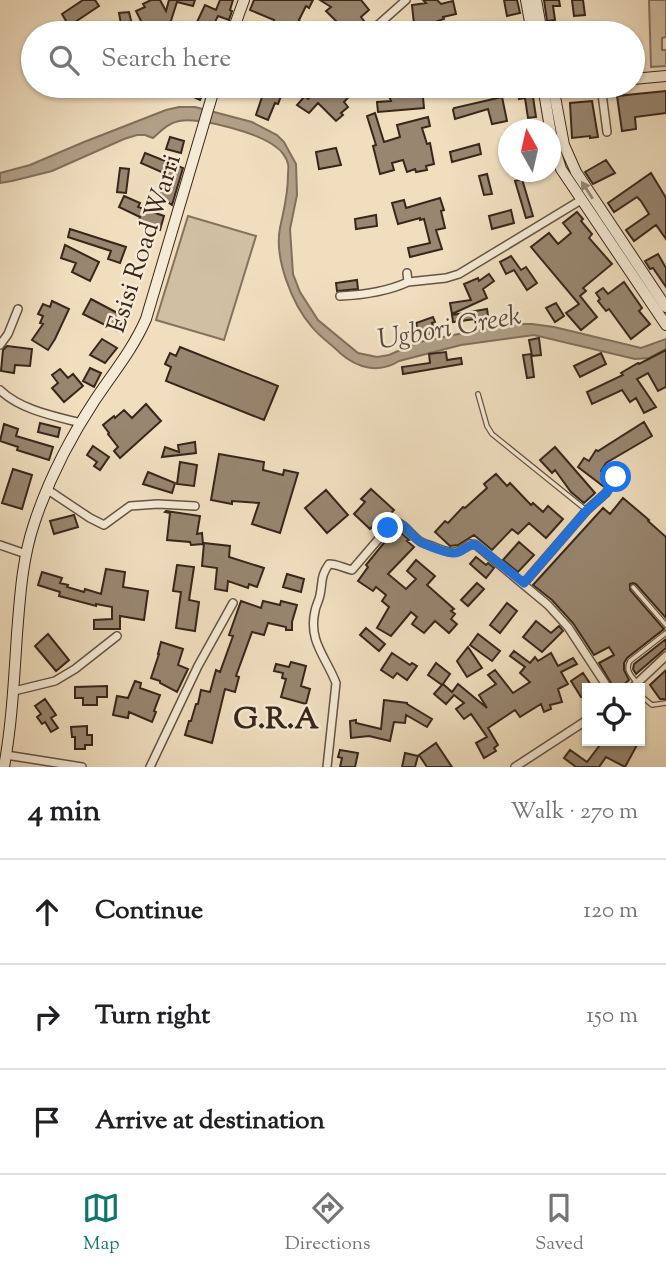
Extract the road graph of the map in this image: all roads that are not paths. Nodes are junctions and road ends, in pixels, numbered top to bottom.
1 (244, 0) edge
2 (406, 0) edge
3 (526, 0) edge
4 (536, 0) edge
5 (236, 21) edge
6 (382, 21) edge
7 (530, 21) edge
8 (540, 21) edge
9 (666, 76) edge
10 (645, 78) edge
11 (211, 98) edge
12 (545, 98) edge
13 (555, 98) edge
14 (603, 98) edge
15 (607, 132) dead end
16 (581, 200) junction
17 (407, 273) dead end
18 (408, 282) junction
19 (340, 296) dead end
20 (666, 307) edge
21 (18, 309) dead end
22 (666, 325) edge
23 (0, 345) edge
24 (0, 390) edge
25 (478, 394) dead end
26 (81, 423) junction
27 (616, 477) dead end
28 (48, 490) junction
29 (195, 506) dead end
30 (587, 510) junction
31 (0, 545) edge
32 (26, 554) junction
33 (524, 583) junction
34 (633, 587) dead end
35 (233, 603) dead end
36 (666, 625) edge
37 (666, 633) edge
38 (117, 636) dead end
39 (666, 656) edge
40 (605, 683) edge
41 (634, 683) edge
42 (638, 683) edge
43 (13, 691) junction
44 (645, 699) edge
45 (666, 703) edge
46 (582, 723) edge
47 (6, 755) junction
48 (4, 767) edge
49 (82, 767) edge
50 (150, 767) edge
51 (327, 767) edge
52 (515, 767) edge

1 - 5 street
2 - 6 street
3 - 7 street
4 - 8 street
9 - 10 street
11 - 26 street, Esisi Road Warri
12 - 16 street
20 -> 13 street
14 - 15 street
16 - 18 street
16 - 22 street
17 - 18 street
18 - 19 street
21 - 23 street
24 - 26 street
25 - 30 lane
26 - 28 street, Esisi Road Warri
27 - 30 street
28 - 29 street
28 - 32 street, Esisi Road Warri
30 - 33 street
31 - 32 street
32 - 43 street, Esisi Road Warri
33 - 40 street
33 - 51 street
34 - 36 lane
35 - 50 street
37 - 41 lane
38 - 43 street
39 - 42 street
43 - 47 street, Esisi Road Warri
44 - 45 lane
46 - 52 street
47 - 48 street, Esisi Road Warri
47 - 49 street

